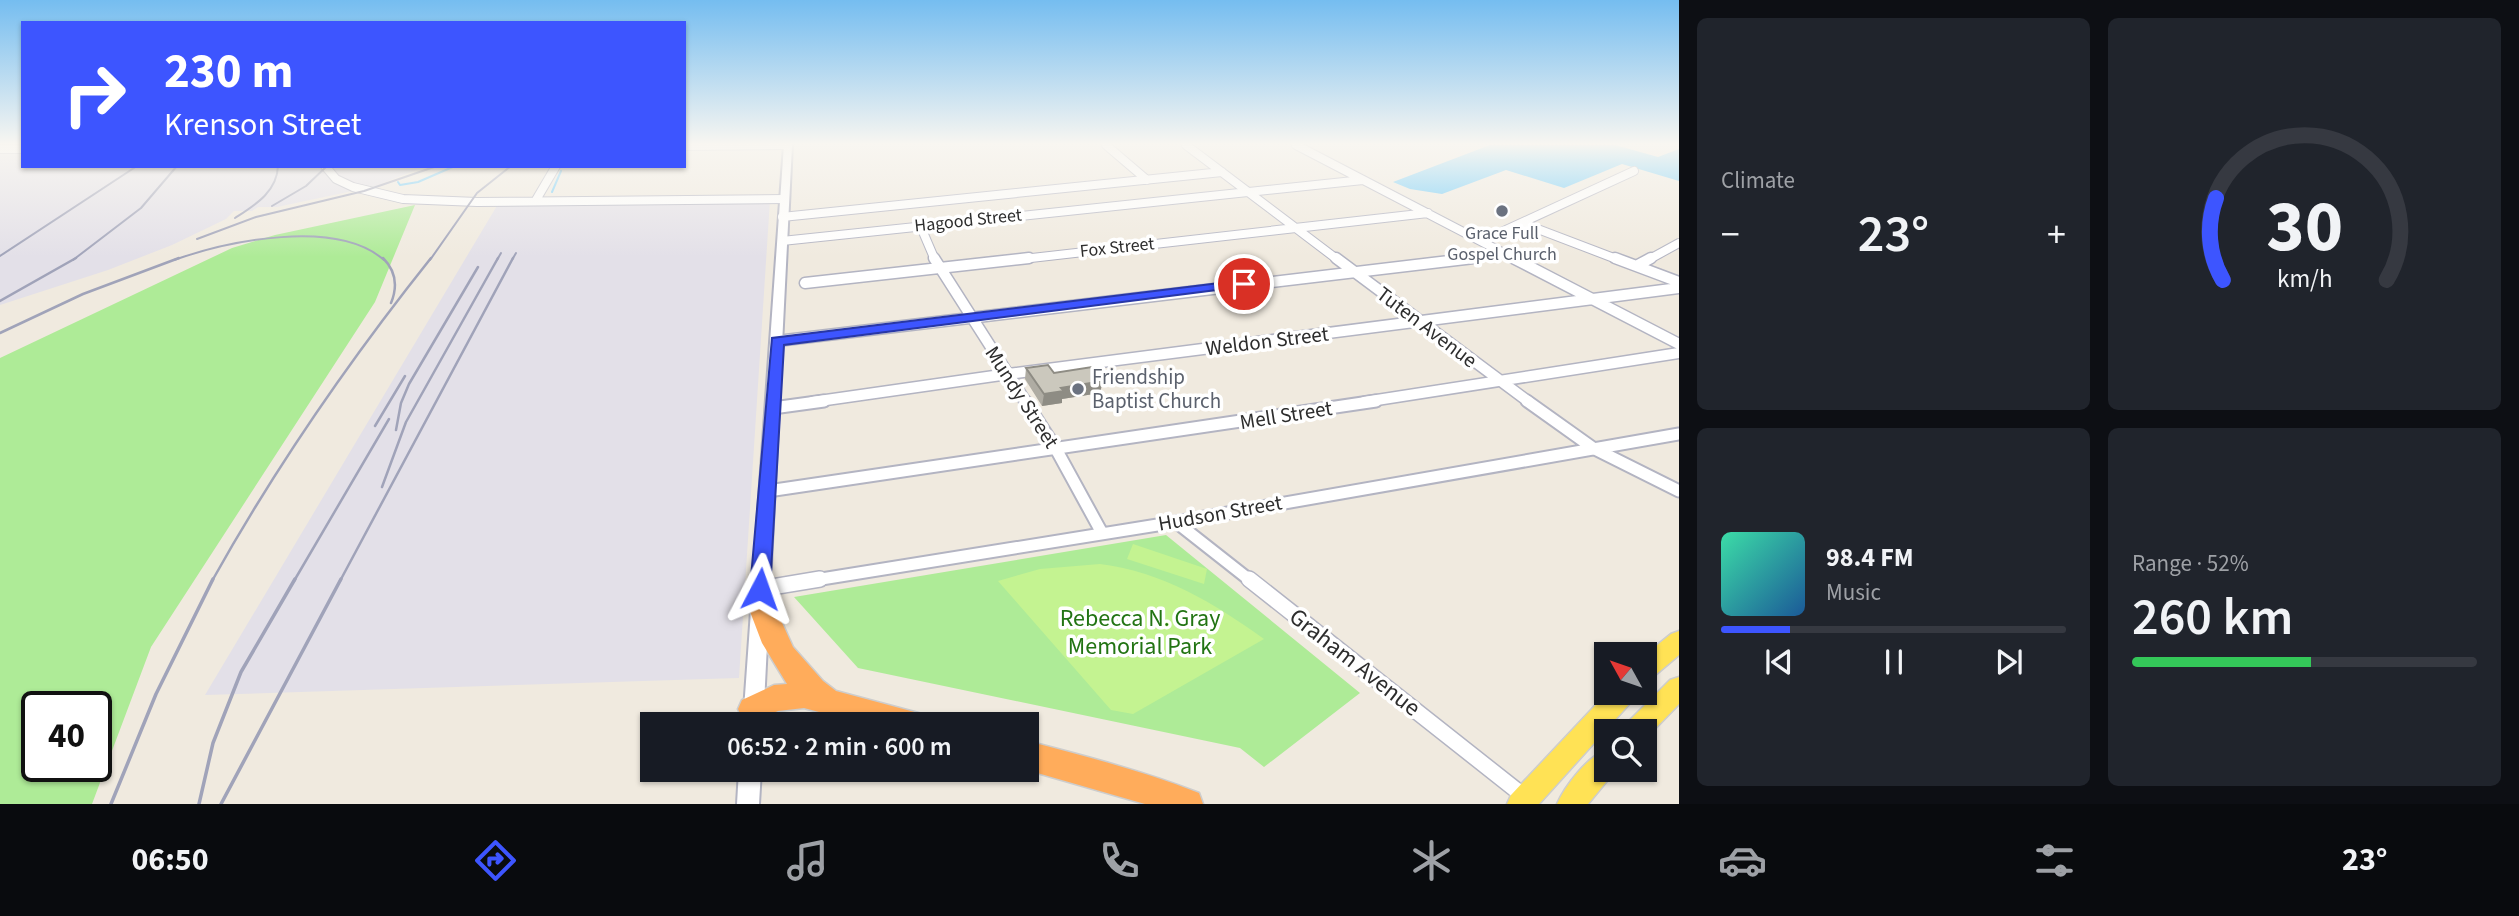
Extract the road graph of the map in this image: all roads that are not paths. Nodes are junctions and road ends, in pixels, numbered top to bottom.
1 (343, 183) edge
2 (546, 183) edge
3 (786, 183) edge
4 (1123, 183) edge
5 (1236, 183) edge
6 (1336, 183) edge
7 (1368, 183) edge
8 (1609, 183) edge
9 (1247, 191) junction
10 (785, 199) junction
11 (536, 200) junction
12 (1428, 213) junction
13 (782, 218) junction
14 (1522, 223) junction
15 (920, 225) junction
16 (1294, 227) junction
17 (782, 241) junction
18 (1482, 241) junction
19 (1679, 243) edge
20 (1506, 254) junction
21 (1638, 265) junction
22 (938, 267) junction
23 (1353, 270) junction
24 (1679, 282) edge
25 (805, 283) dead end
26 (1679, 288) edge
27 (1591, 298) junction
28 (971, 316) junction
29 (1420, 321) junction
30 (777, 341) junction
31 (1679, 344) edge
32 (1679, 353) edge
33 (1007, 374) junction
34 (1501, 382) junction
35 (773, 408) junction
36 (1679, 433) edge
37 (1592, 448) junction
38 (1056, 449) junction
39 (768, 491) junction
40 (1679, 491) edge
41 (1176, 522) junction
42 (1102, 533) junction
43 (760, 595) junction
44 (1679, 641) edge
45 (1657, 659) edge
46 (1679, 688) edge
47 (833, 702) junction
48 (1612, 705) edge
49 (753, 712) edge
50 (761, 712) edge
51 (868, 712) edge
52 (1647, 719) edge
53 (1039, 758) edge
54 (1594, 776) edge
55 (749, 782) edge
56 (1527, 802) edge
57 (748, 804) edge
58 (1187, 804) edge
59 (1571, 804) edge

1 - 11 street
2 - 11 street
3 - 10 street
4 - 13 street
5 - 9 street, Tuten Avenue
6 - 9 street, Hagood Street
7 - 12 street
8 - 14 street
9 - 15 street, Hagood Street
9 - 16 street, Tuten Avenue
10 - 11 street
10 - 13 street
12 - 16 street, Fox Street
12 - 18 street
13 - 17 street
14 - 18 street
14 - 21 street
15 - 17 street, Hagood Street
15 - 22 street, Mundy Street
16 - 22 street, Fox Street
16 - 23 street, Tuten Avenue
17 - 30 street
18 - 20 street
19 - 21 street
20 - 23 street
20 - 27 street
21 - 24 street
22 - 25 street, Fox Street
22 - 28 street, Mundy Street
23 - 28 street
23 - 29 street, Tuten Avenue
26 - 27 street, Weldon Street
27 - 29 street, Weldon Street
27 - 31 street
28 - 30 street
28 - 33 street, Mundy Street
29 - 33 street, Weldon Street
29 - 34 street, Tuten Avenue
30 - 35 street
32 - 34 street, Mell Street
33 - 35 street, Weldon Street
33 - 38 street, Mundy Street
34 - 37 street, Tuten Avenue
34 - 38 street, Mell Street
35 - 39 street
36 - 37 street, Hudson Street
37 - 40 street, Tuten Avenue
37 - 41 street, Hudson Street
38 - 39 street, Mell Street
38 - 42 street, Mundy Street
39 - 43 street
41 - 42 street, Hudson Street
41 - 56 street, Graham Avenue
42 - 43 street, Hudson Street
43 - 47 highway
43 - 49 street
44 - 45 main road
46 - 52 main road
47 - 50 highway
47 - 51 highway
48 - 56 main road
53 - 58 highway
54 - 59 main road
55 - 57 street

